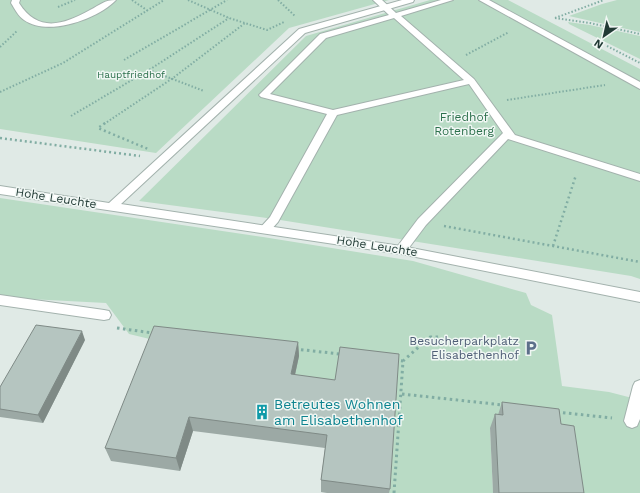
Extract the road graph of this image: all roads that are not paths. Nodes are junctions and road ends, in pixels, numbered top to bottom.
1 (16, 0) edge
2 (112, 0) edge
3 (377, 0) edge
4 (410, 0) edge
5 (449, 0) edge
6 (483, 0) edge
7 (385, 7) junction
8 (395, 16) junction
9 (470, 81) junction
10 (640, 86) edge
11 (333, 113) junction
12 (508, 133) junction
13 (640, 178) edge
14 (0, 190) edge
15 (112, 206) junction
16 (265, 229) junction
17 (401, 250) junction
18 (640, 298) edge
19 (0, 300) edge
20 (104, 315) dead end
21 (640, 386) edge
22 (632, 421) road end

1 - 2 street
3 - 7 street
4 - 7 street, Hohe Leuchte
5 - 8 street
6 - 10 street
7 - 8 street
7 - 15 street, Hohe Leuchte
8 - 9 street
8 - 11 street
9 - 11 street
9 - 12 street
11 - 16 street
12 - 13 street
12 - 17 street
14 - 15 street, Hohe Leuchte
15 - 16 street, Hohe Leuchte
16 - 17 street, Hohe Leuchte
17 - 18 street, Hohe Leuchte
19 - 20 street
21 - 22 street

